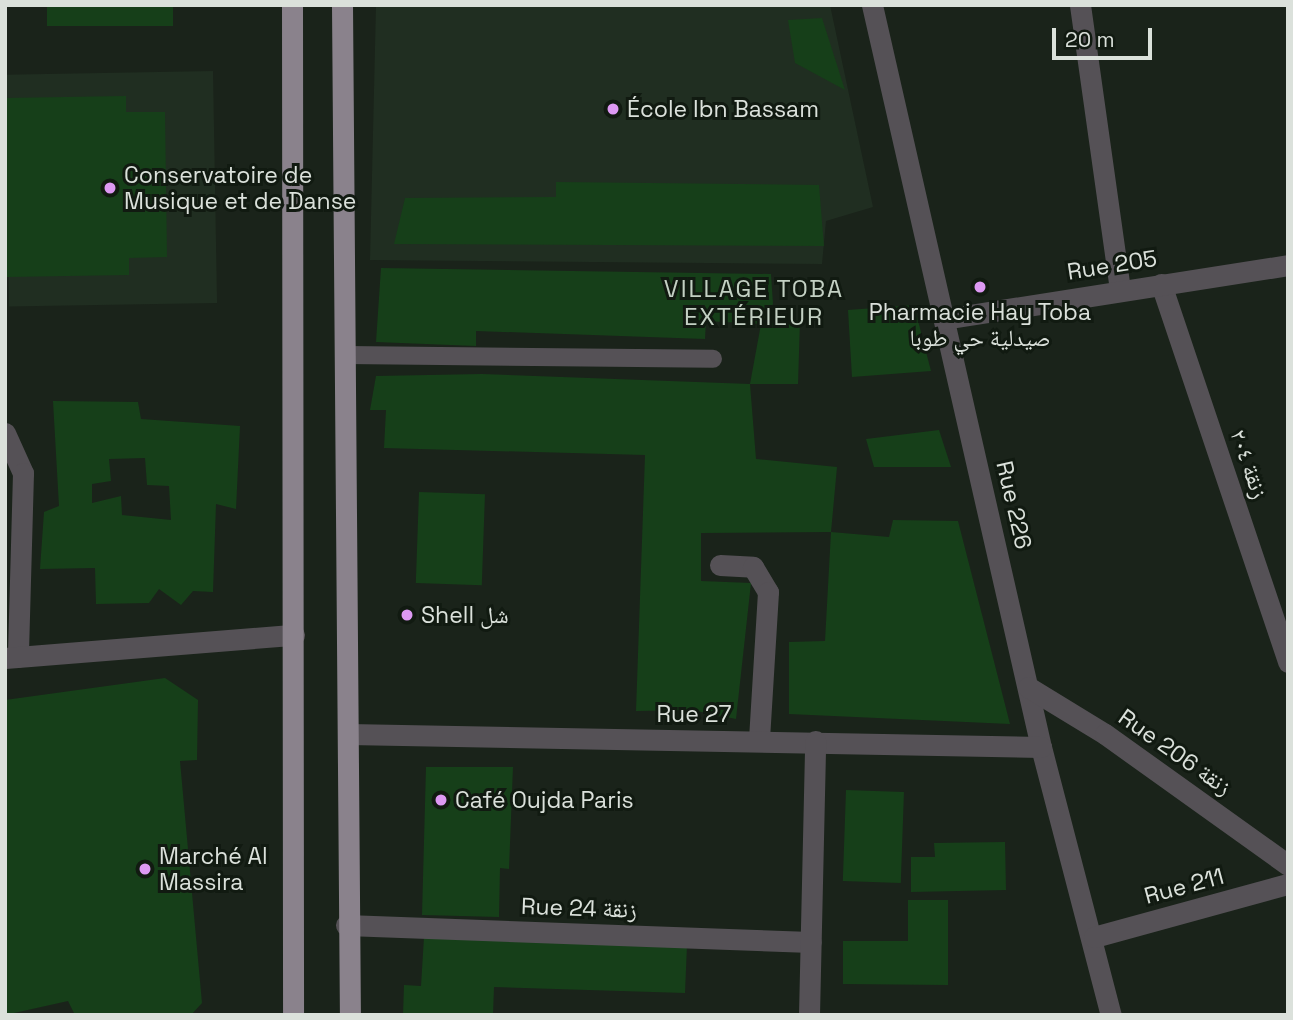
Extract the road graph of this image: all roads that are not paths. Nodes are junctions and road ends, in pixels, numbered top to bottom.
1 (292, 5) edge
2 (342, 5) edge
3 (872, 5) edge
4 (1080, 5) edge
5 (1288, 265) edge
6 (1161, 284) junction
7 (1120, 290) junction
8 (944, 319) junction
9 (346, 355) junction
10 (713, 359) dead end
11 (5, 433) edge
12 (720, 565) dead end
13 (294, 635) junction
14 (12, 657) edge
15 (1288, 662) edge
16 (1028, 687) junction
17 (348, 734) junction
18 (759, 740) junction
19 (815, 741) junction
20 (1041, 747) junction
21 (1288, 865) edge
22 (1288, 884) edge
23 (346, 925) junction
24 (1094, 937) junction
25 (811, 942) junction
26 (293, 1015) edge
27 (349, 1015) edge
28 (809, 1015) edge
29 (1111, 1015) edge

1 - 13 main road
2 - 9 main road
3 - 8 street, Rue 226
4 - 7 street
5 - 6 street, Rue 205
6 - 7 street, Rue 205
6 - 15 street, زنقة ٢٠٤
7 - 8 street, Rue 205
8 - 16 street, Rue 226
9 - 10 lane
9 - 17 main road
11 - 14 street
12 - 18 street
13 - 14 street
13 - 26 main road
16 - 20 street, Rue 226
16 - 21 street, Rue 206 زنقة
17 - 18 street, Rue 27
17 - 23 main road
18 - 19 street, Rue 27
19 - 20 street, Rue 27
19 - 25 street
20 - 24 street, Rue 226
22 - 24 street, Rue 211
23 - 25 street, Rue 24 زنقة
23 - 27 main road
24 - 29 street, Rue 226
25 - 28 street

